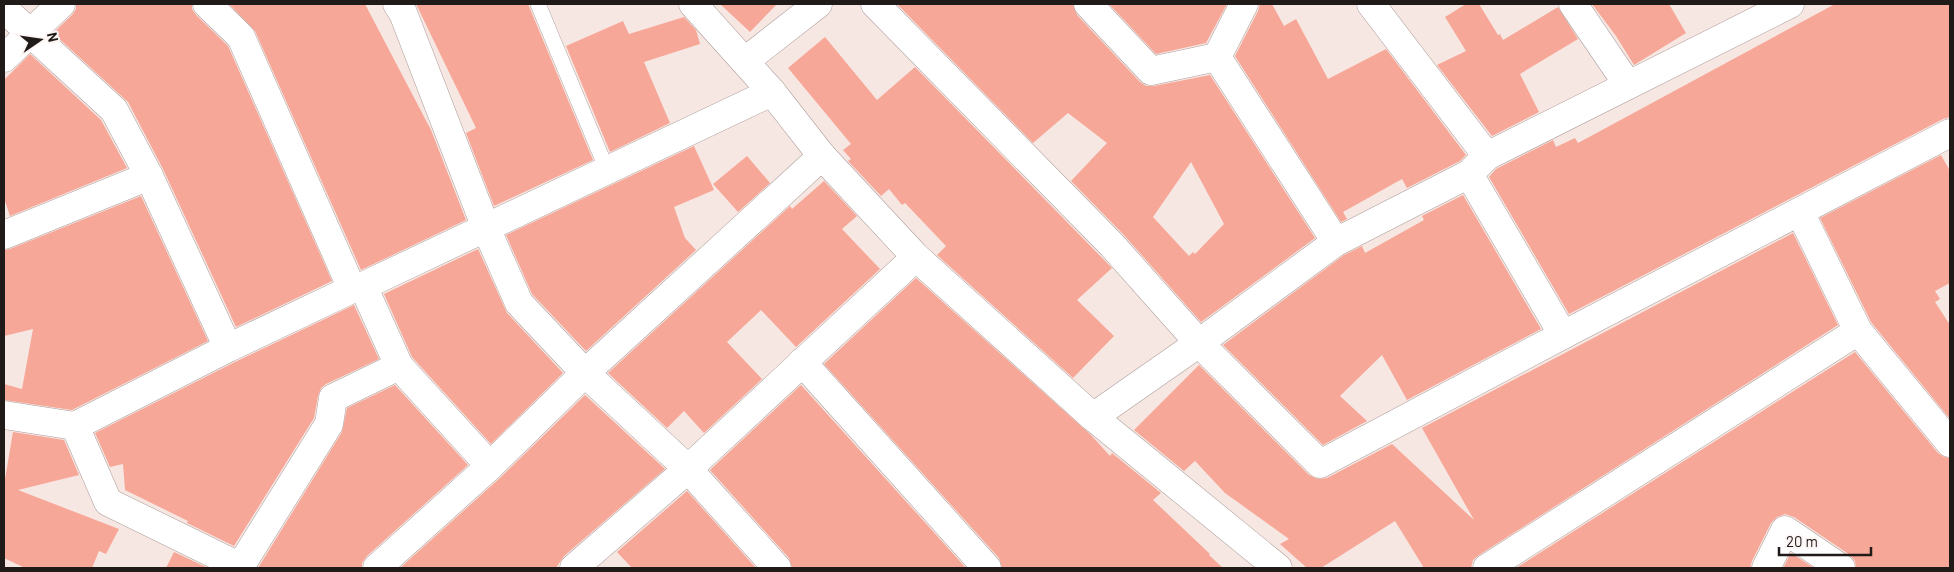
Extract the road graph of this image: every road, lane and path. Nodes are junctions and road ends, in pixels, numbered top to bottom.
1 (61, 4) edge
2 (207, 4) edge
3 (397, 4) edge
4 (538, 4) edge
5 (693, 4) edge
6 (818, 4) edge
7 (875, 4) edge
8 (1088, 4) edge
9 (1244, 4) edge
10 (1371, 4) edge
11 (1573, 4) edge
12 (1779, 6) edge
13 (4, 9) edge
14 (31, 33) junction
15 (1217, 56) junction
16 (4, 58) edge
17 (745, 61) junction
18 (1628, 85) junction
19 (772, 92) junction
20 (1947, 143) edge
21 (822, 156) junction
22 (1478, 165) junction
23 (607, 170) junction
24 (149, 176) junction
25 (1800, 212) junction
26 (486, 228) junction
27 (4, 236) edge
28 (1336, 242) junction
29 (916, 258) junction
30 (358, 287) junction
31 (1858, 331) junction
32 (1563, 335) junction
33 (1199, 343) junction
34 (228, 348) junction
35 (802, 362) junction
36 (399, 366) junction
37 (585, 373) junction
38 (4, 415) edge
39 (1093, 417) junction
40 (75, 426) junction
41 (1950, 444) edge
42 (490, 466) junction
43 (688, 469) junction
44 (241, 568) edge
45 (376, 568) edge
46 (574, 568) edge
47 (777, 568) edge
48 (986, 568) edge
49 (1278, 568) edge
50 (1487, 568) edge
51 (1766, 568) edge
52 (1841, 568) edge

1 - 14 street
2 - 30 street
3 - 26 street
4 - 23 lane
5 - 17 street
6 - 17 street
7 - 33 street
8 - 15 street
9 - 15 street
10 - 22 street
11 - 18 street
12 - 18 street
13 - 14 street
14 - 16 street
14 - 24 street
15 - 28 street
17 - 19 street
18 - 22 street
19 - 21 street
19 - 23 street
20 - 25 street
21 - 29 street
21 - 37 street
22 - 28 street
22 - 32 street
23 - 26 street
24 - 27 street
24 - 34 street
25 - 31 street
25 - 32 street
26 - 30 street
26 - 37 street
28 - 33 street
29 - 35 street
29 - 39 street
30 - 34 street
30 - 36 street
31 - 41 street
31 - 50 street
32 - 33 street
33 - 39 street
34 - 40 street
35 - 43 street
35 - 48 street
36 - 42 street
36 - 44 street
37 - 42 street
37 - 43 street
38 - 40 street
39 - 49 street
40 - 44 street
42 - 45 street
43 - 46 street
43 - 47 street
51 - 52 street

